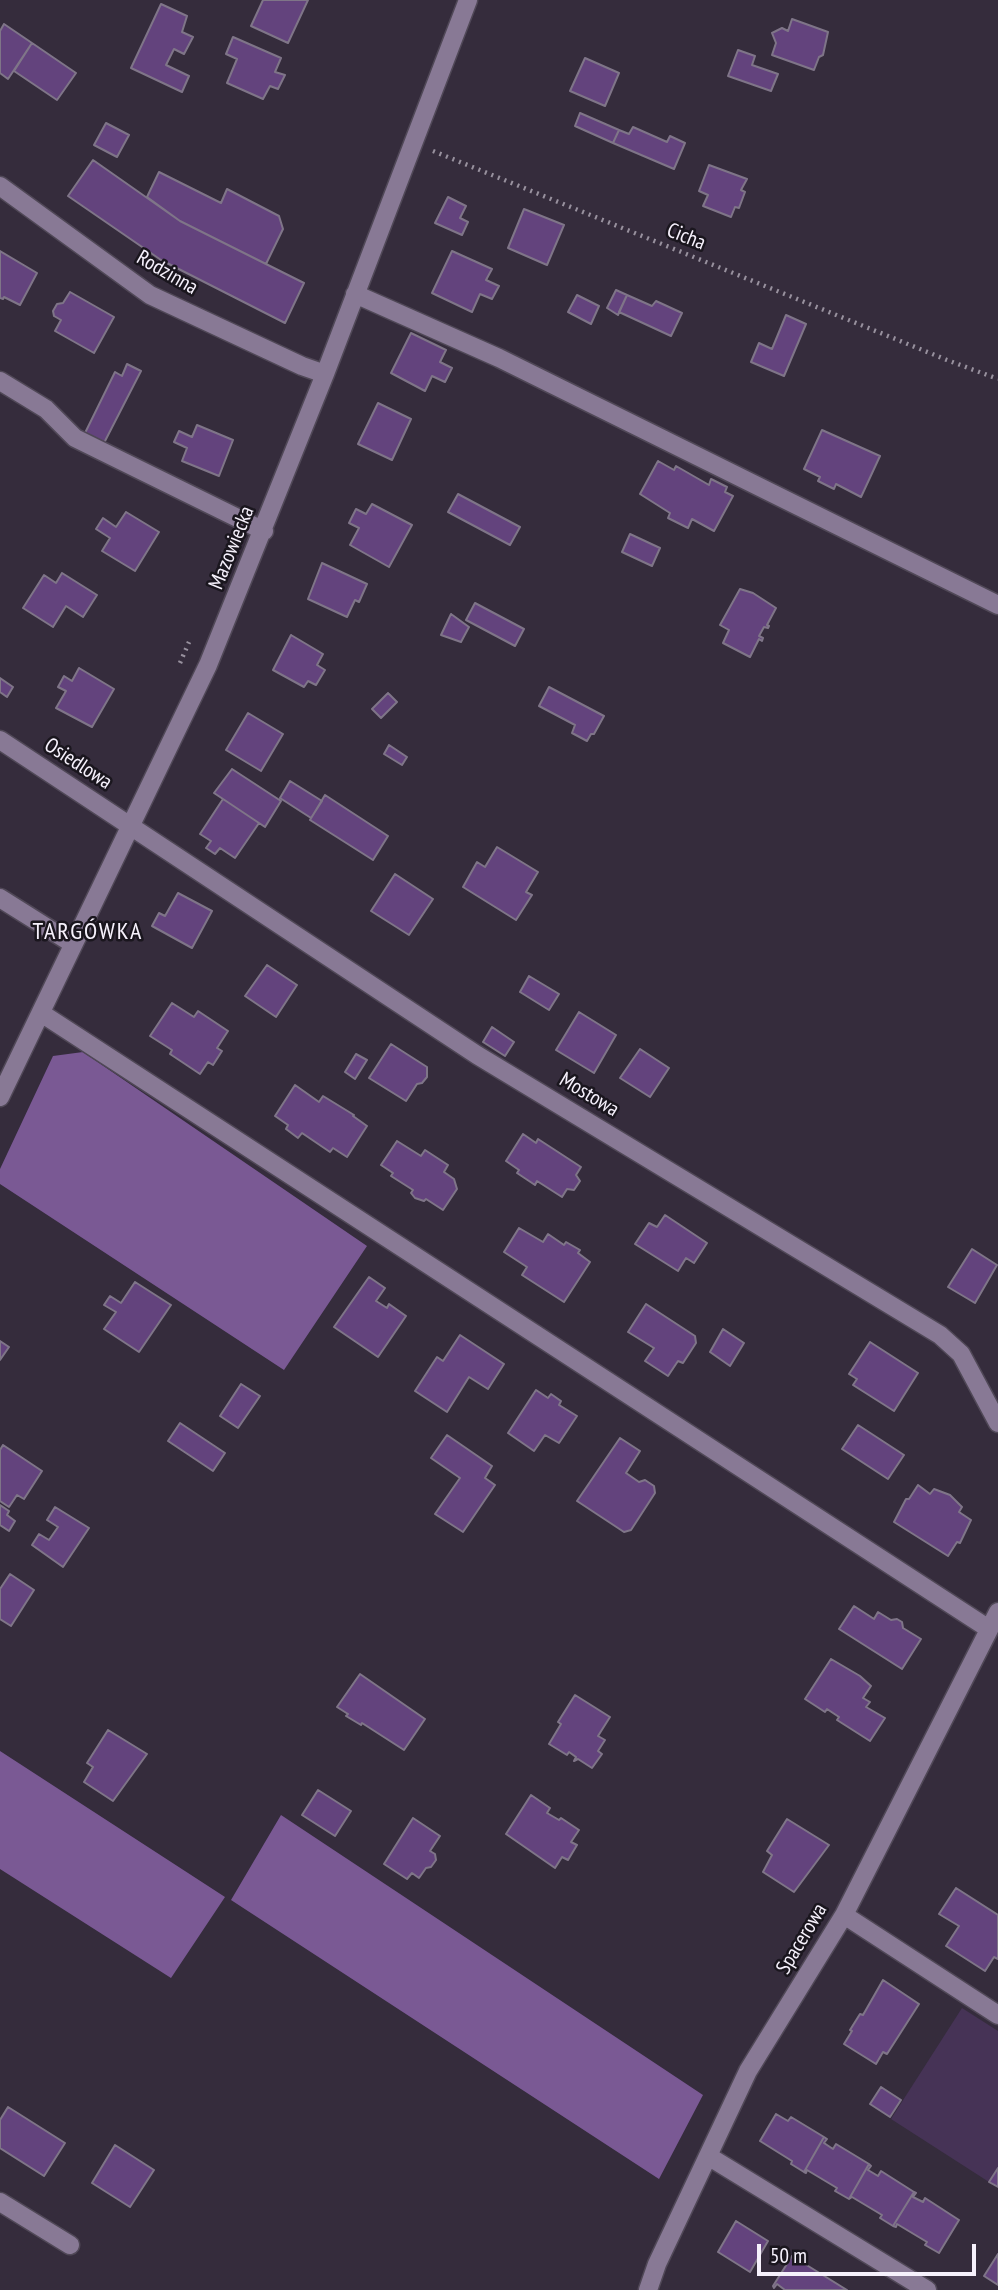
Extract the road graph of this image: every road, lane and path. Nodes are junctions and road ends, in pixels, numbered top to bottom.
1 (468, 0) edge
2 (413, 142) junction
3 (0, 186) edge
4 (355, 294) junction
5 (325, 374) junction
6 (998, 379) edge
7 (0, 381) edge
8 (264, 531) junction
9 (998, 605) edge
10 (0, 740) edge
11 (131, 826) junction
12 (0, 898) edge
13 (73, 944) junction
14 (41, 1013) junction
15 (0, 1097) edge
16 (998, 1423) edge
17 (998, 1612) edge
18 (989, 1629) junction
19 (844, 1915) junction
20 (998, 2015) edge
21 (708, 2156) junction
22 (0, 2202) edge
23 (70, 2245) dead end
24 (648, 2290) edge
25 (927, 2290) edge

1 - 2 street, Mazowiecka
2 - 4 street, Mazowiecka
2 - 6 path, Cicha
3 - 5 street, Rodzinna
4 - 5 street, Mazowiecka
4 - 9 street
5 - 8 street, Mazowiecka
7 - 8 street
8 - 11 street, Mazowiecka
10 - 11 street, Osiedlowa
11 - 13 street, Mazowiecka
11 - 16 street, Mostowa
12 - 13 street
13 - 14 street, Mazowiecka
14 - 15 street, Mazowiecka
14 - 18 street
17 - 18 street, Spacerowa
18 - 19 street, Spacerowa
19 - 20 street
19 - 21 street, Spacerowa
21 - 24 street, Spacerowa
21 - 25 street
22 - 23 street

